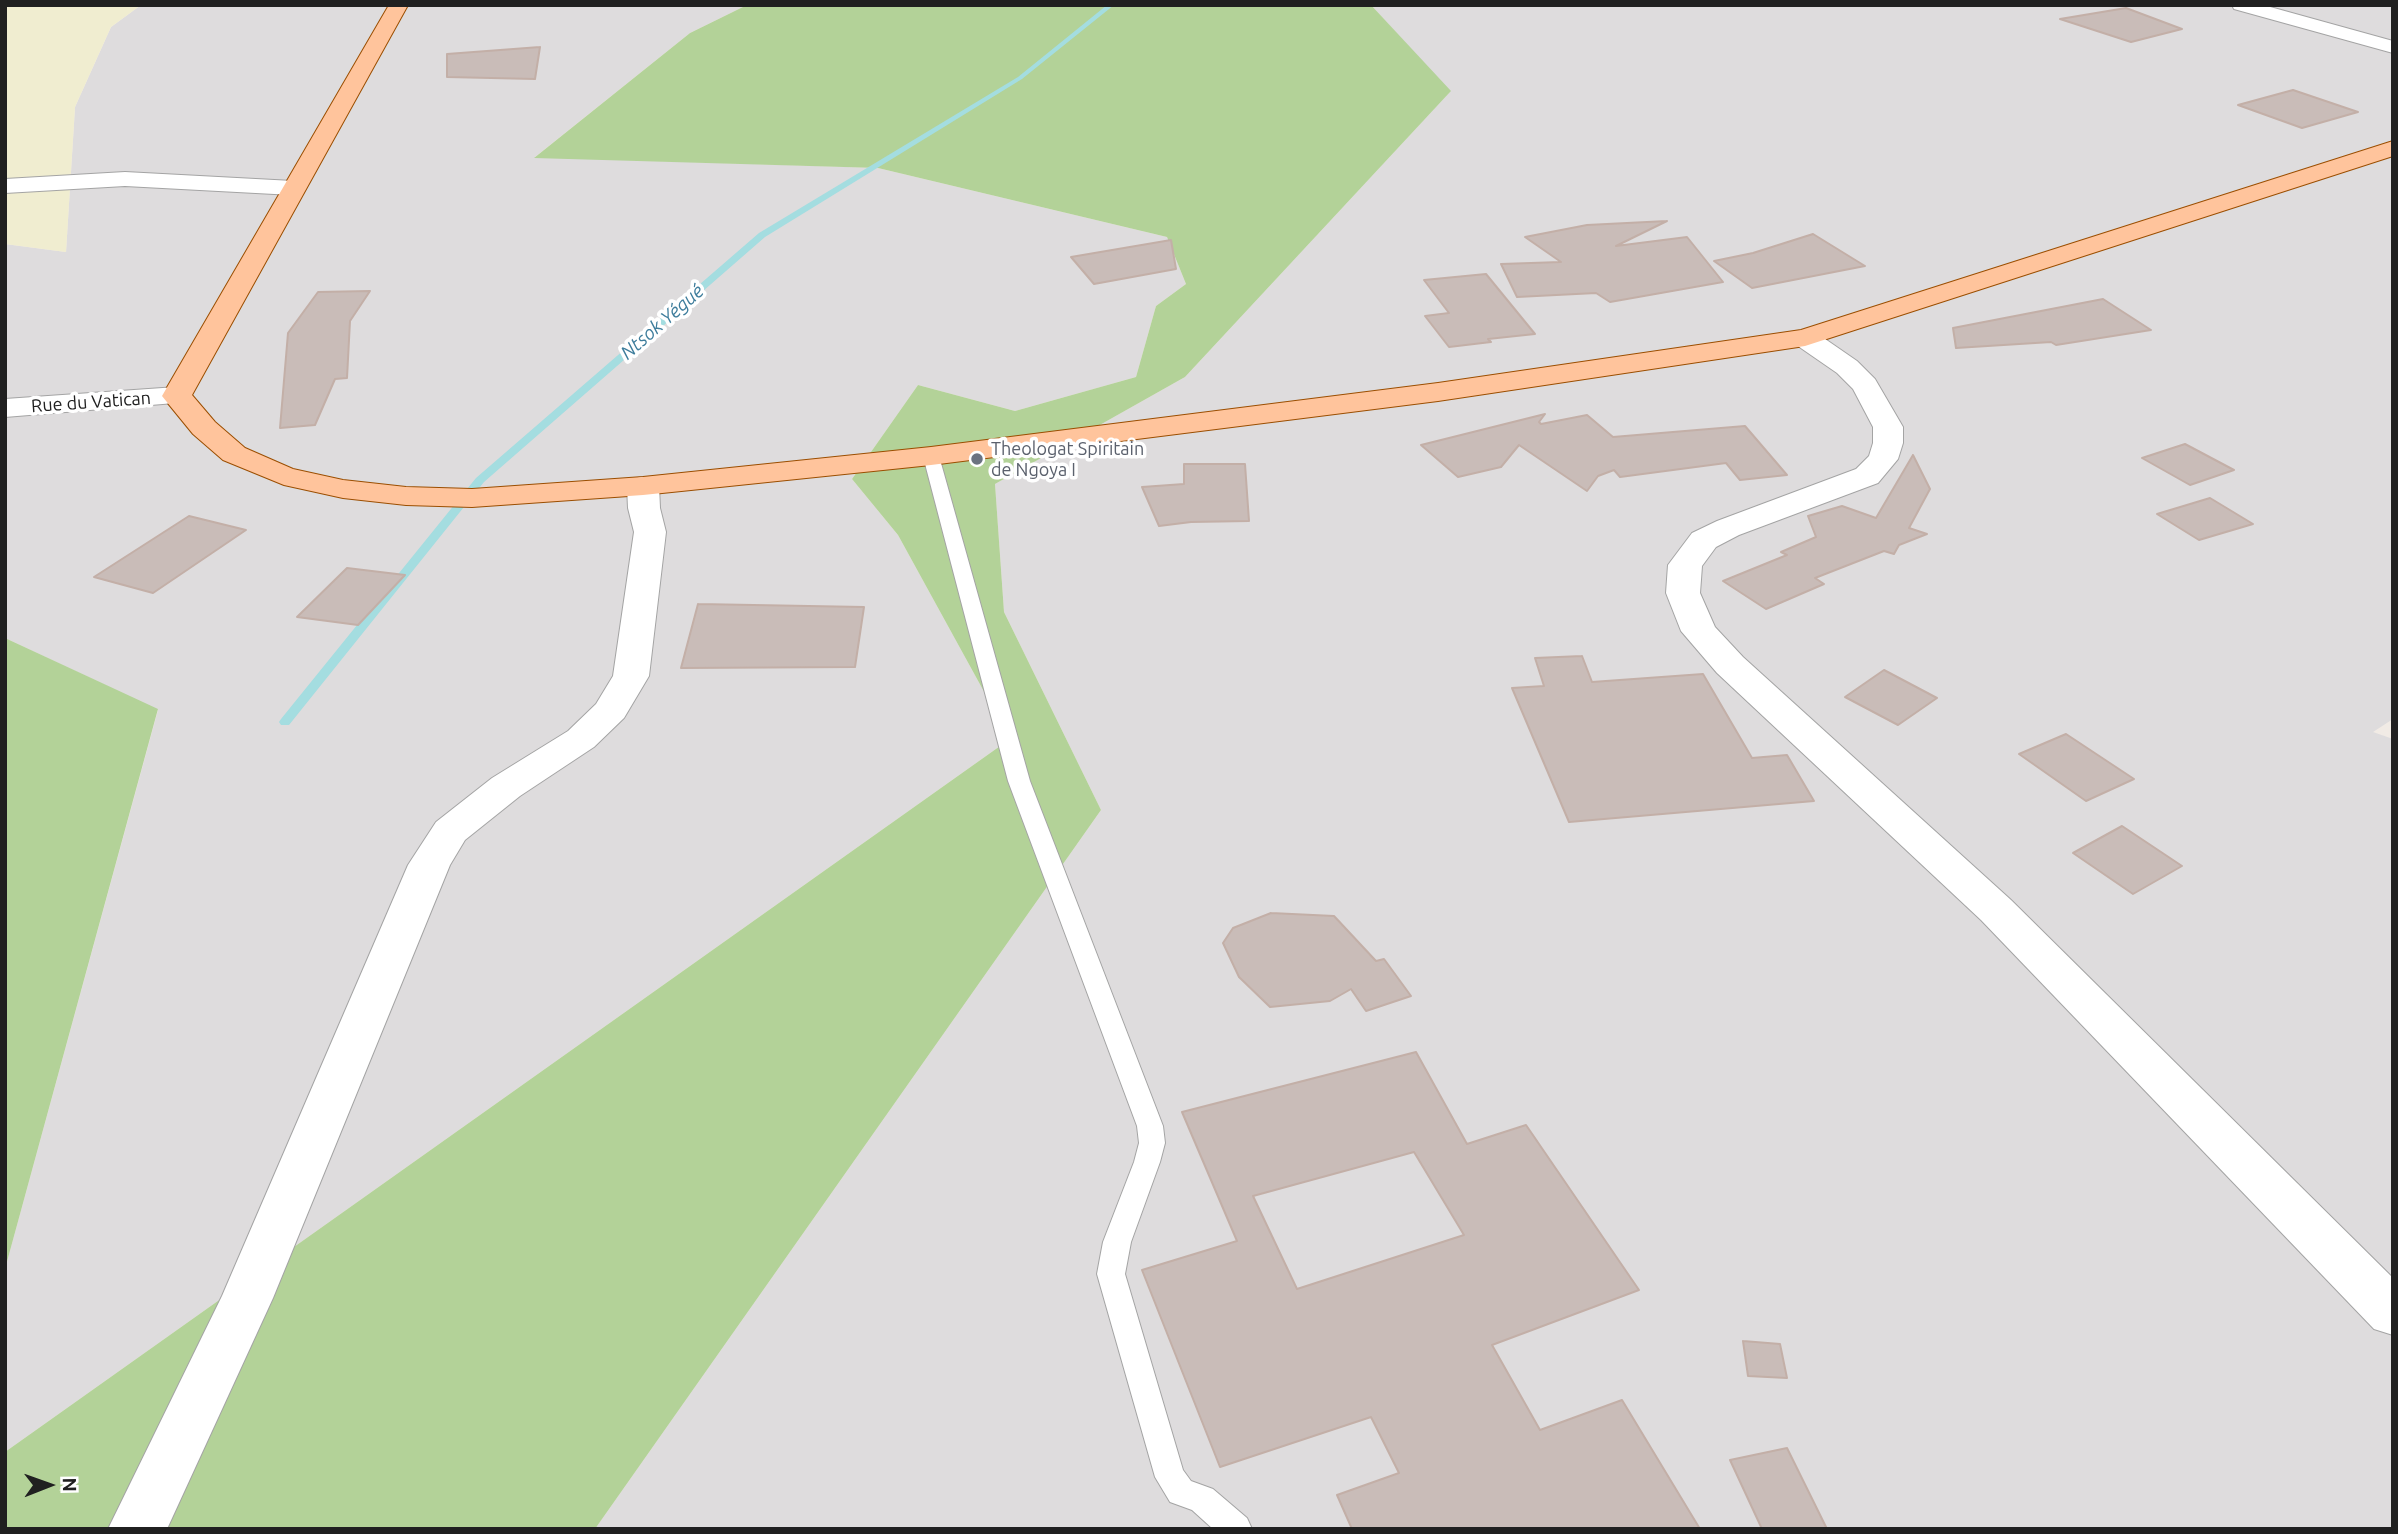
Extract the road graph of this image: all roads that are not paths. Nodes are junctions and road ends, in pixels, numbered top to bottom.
1 (400, 5) edge
2 (2241, 5) edge
3 (2393, 47) edge
4 (2393, 148) edge
5 (5, 186) edge
6 (293, 188) junction
7 (1805, 338) junction
8 (177, 396) junction
9 (5, 408) edge
10 (931, 456) junction
11 (643, 486) junction
12 (2393, 1313) edge
13 (137, 1529) edge
14 (1236, 1529) edge

1 - 6 main road
2 - 3 street
4 - 7 main road
5 - 6 street
6 - 8 main road
7 - 10 main road
7 - 12 street
8 - 9 street, Rue du Vatican
8 - 11 main road
10 - 11 main road
10 - 14 lane
11 - 13 street

